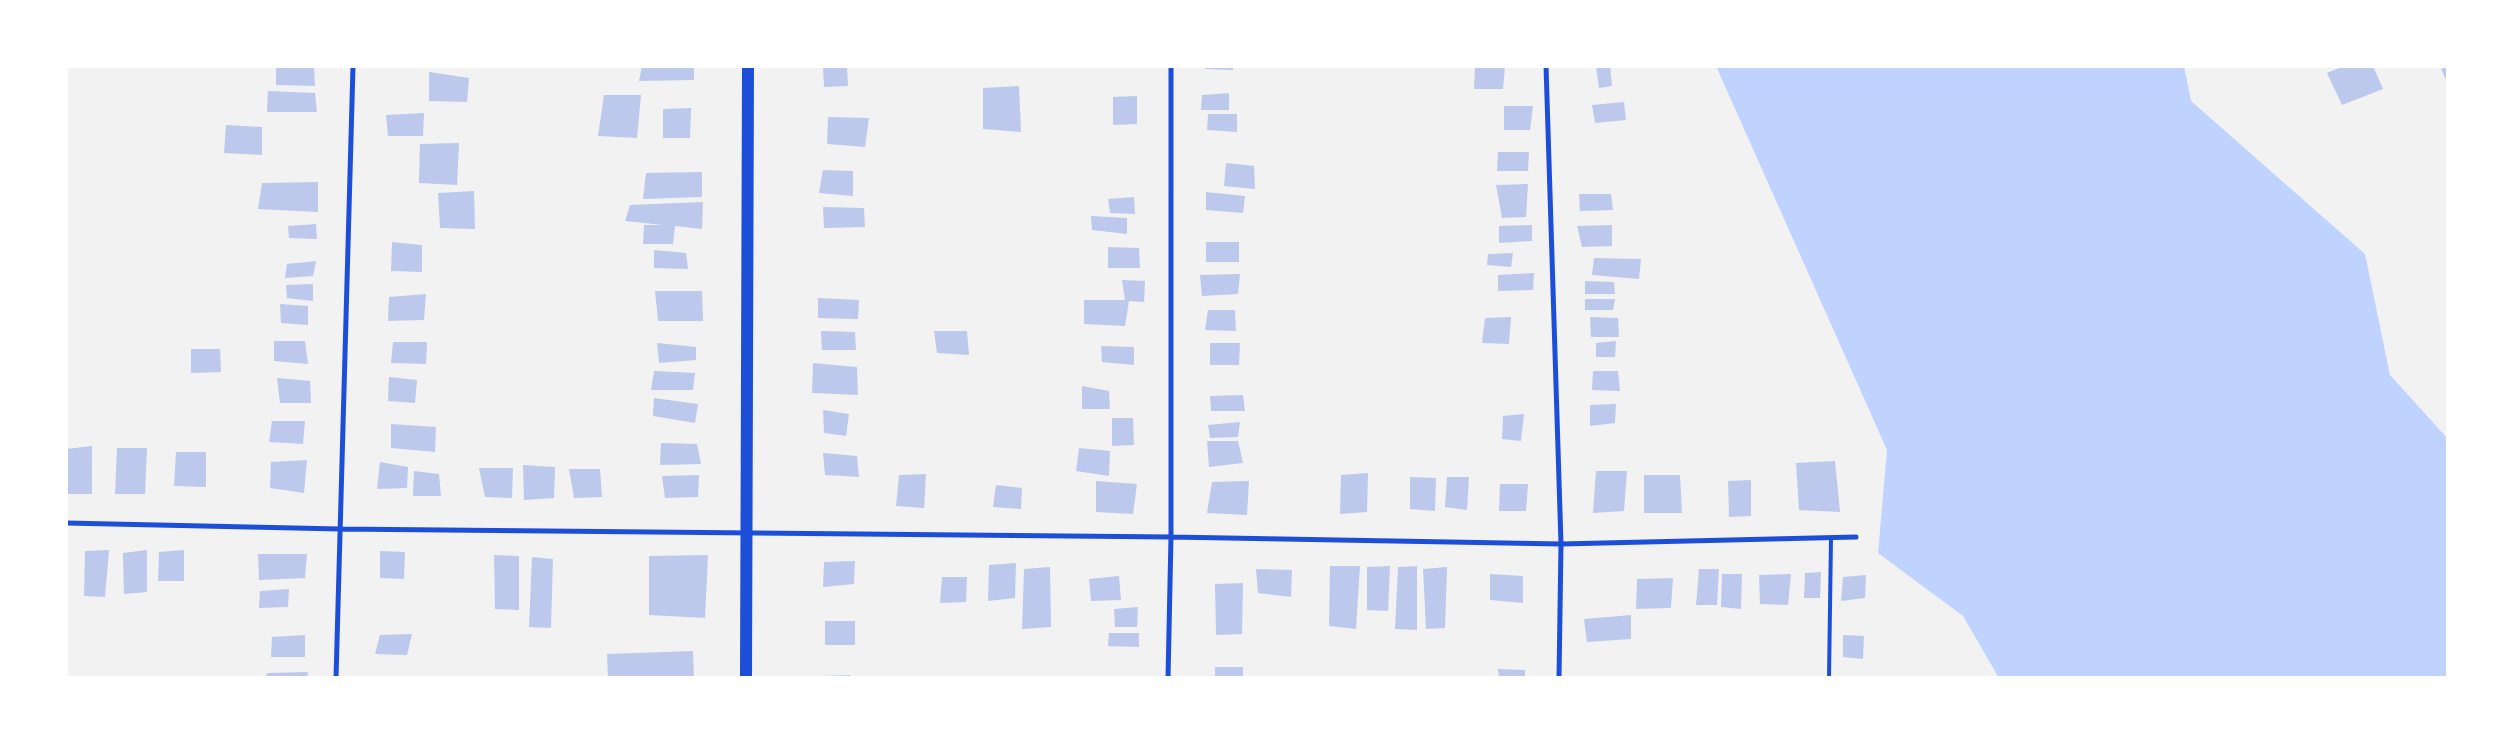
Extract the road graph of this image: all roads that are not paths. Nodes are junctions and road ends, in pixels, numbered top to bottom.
1 (353, 66) edge
2 (748, 66) edge
3 (1171, 66) edge
4 (1546, 66) edge
5 (66, 523) edge
6 (340, 528) junction
7 (747, 533) junction
8 (1171, 537) junction
9 (1856, 537) dead end
10 (1831, 538) junction
11 (1561, 544) junction
12 (336, 678) edge
13 (746, 678) edge
14 (1168, 678) edge
15 (1559, 678) edge
16 (1829, 678) edge

1 - 6 street
2 - 7 main road
3 - 8 street
4 - 11 street
5 - 6 street
6 - 7 street
6 - 12 street
7 - 8 street
7 - 13 main road
8 - 11 street
8 - 14 street
9 - 10 street
10 - 11 street
10 - 16 lane
11 - 15 street

